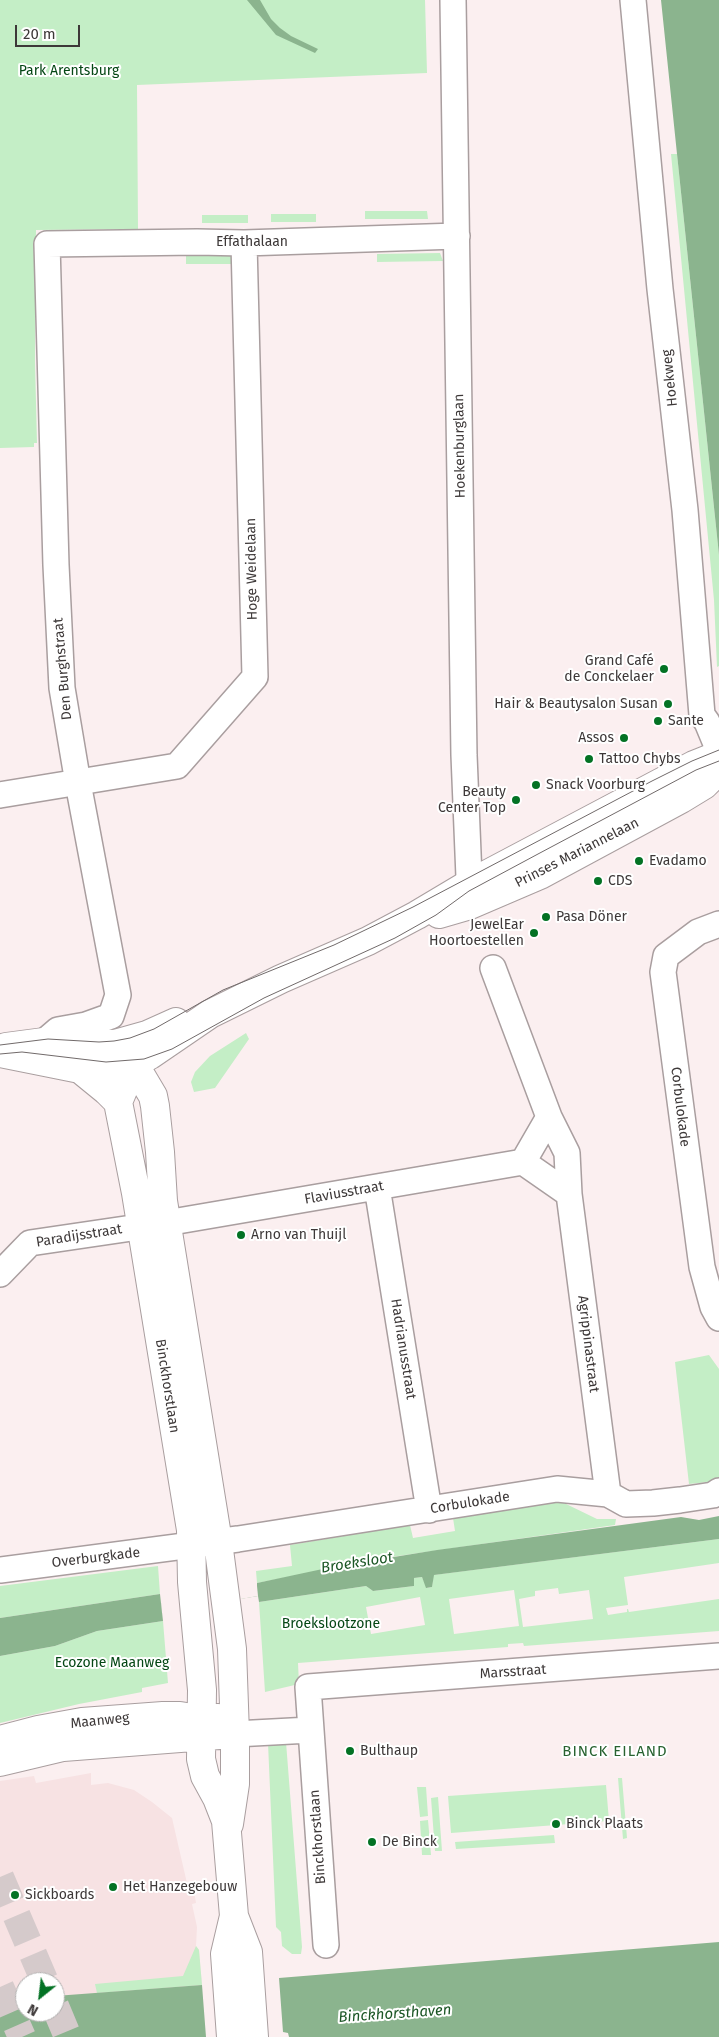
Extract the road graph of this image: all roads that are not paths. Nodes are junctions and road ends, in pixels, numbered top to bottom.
1 (454, 0) edge
2 (633, 0) edge
3 (457, 236) junction
4 (244, 243) junction
5 (47, 244) joint
6 (719, 753) edge
7 (719, 761) edge
8 (78, 783) junction
9 (0, 795) edge
10 (470, 893) junction
11 (719, 924) edge
12 (493, 968) dead end
13 (210, 1014) junction
14 (182, 1032) junction
15 (44, 1042) junction
16 (98, 1044) junction
17 (0, 1048) edge
18 (0, 1053) edge
19 (134, 1064) junction
20 (80, 1069) junction
21 (153, 1096) junction
22 (118, 1102) junction
23 (549, 1117) junction
24 (523, 1162) junction
25 (377, 1187) junction
26 (569, 1194) junction
27 (154, 1225) junction
28 (0, 1274) edge
29 (719, 1318) edge
30 (719, 1492) edge
31 (608, 1494) junction
32 (429, 1510) junction
33 (205, 1544) junction
34 (0, 1570) edge
35 (719, 1656) edge
36 (308, 1687) joint
37 (310, 1721) junction
38 (235, 1726) junction
39 (201, 1728) junction
40 (0, 1740) edge
41 (0, 1762) edge
42 (228, 1833) junction
43 (234, 1916) junction
44 (326, 1945) dead end
45 (231, 2037) edge
46 (254, 2037) edge

1 - 3 street, Hoekenburglaan
2 - 6 street, Hoekweg
3 - 4 street, Effathalaan
3 - 10 street, Hoekenburglaan
4 - 5 street, Effathalaan
4 - 8 street, Hoge Weidelaan
5 - 8 street, Den Burghstraat
6 - 10 street, Prinses Mariannelaan
7 - 10 street, Prinses Mariannelaan
8 - 9 street, Hoge Weidelaan
8 - 15 street, Den Burghstraat
10 - 13 street, Prinses Mariannelaan
11 - 29 street, Corbulokade
12 - 23 street, Agrippinastraat
13 - 14 street, Prinses Mariannelaan
13 - 16 street, Prinses Mariannelaan
14 - 19 street, Prinses Mariannelaan
14 - 21 street
15 - 16 street, Prinses Mariannelaan
15 - 17 street, Prinses Mariannelaan
16 - 19 street, Binckhorstlaan
18 - 20 street
19 - 20 street
19 - 21 street, Binckhorstlaan
19 - 22 street
20 - 22 street
21 - 27 street, Binckhorstlaan
22 - 27 street, Binckhorstlaan
23 - 24 street
23 - 26 street, Agrippinastraat
24 - 25 street, Flaviusstraat
24 - 26 street
25 - 27 street, Flaviusstraat
25 - 32 street, Hadrianusstraat
26 - 31 street, Agrippinastraat
27 - 28 street, Paradijsstraat
27 - 33 street, Binckhorstlaan
30 - 31 street, Corbulokade
31 - 32 street, Corbulokade
32 - 33 street, Corbulokade
33 - 34 street, Overburgkade
33 - 38 street, Binckhorstlaan
33 - 39 street, Binckhorstlaan
35 - 36 street, Marsstraat
36 - 37 street, Binckhorstlaan
37 - 38 street
37 - 44 street, Binckhorstlaan
38 - 39 street
38 - 42 street, Binckhorstlaan
39 - 40 street, Maanweg
39 - 41 street, Maanweg
39 - 42 street, Binckhorstlaan
42 - 43 street, Binckhorstlaan
43 - 45 street, Binckhorstlaan
43 - 46 street, Binckhorstlaan

